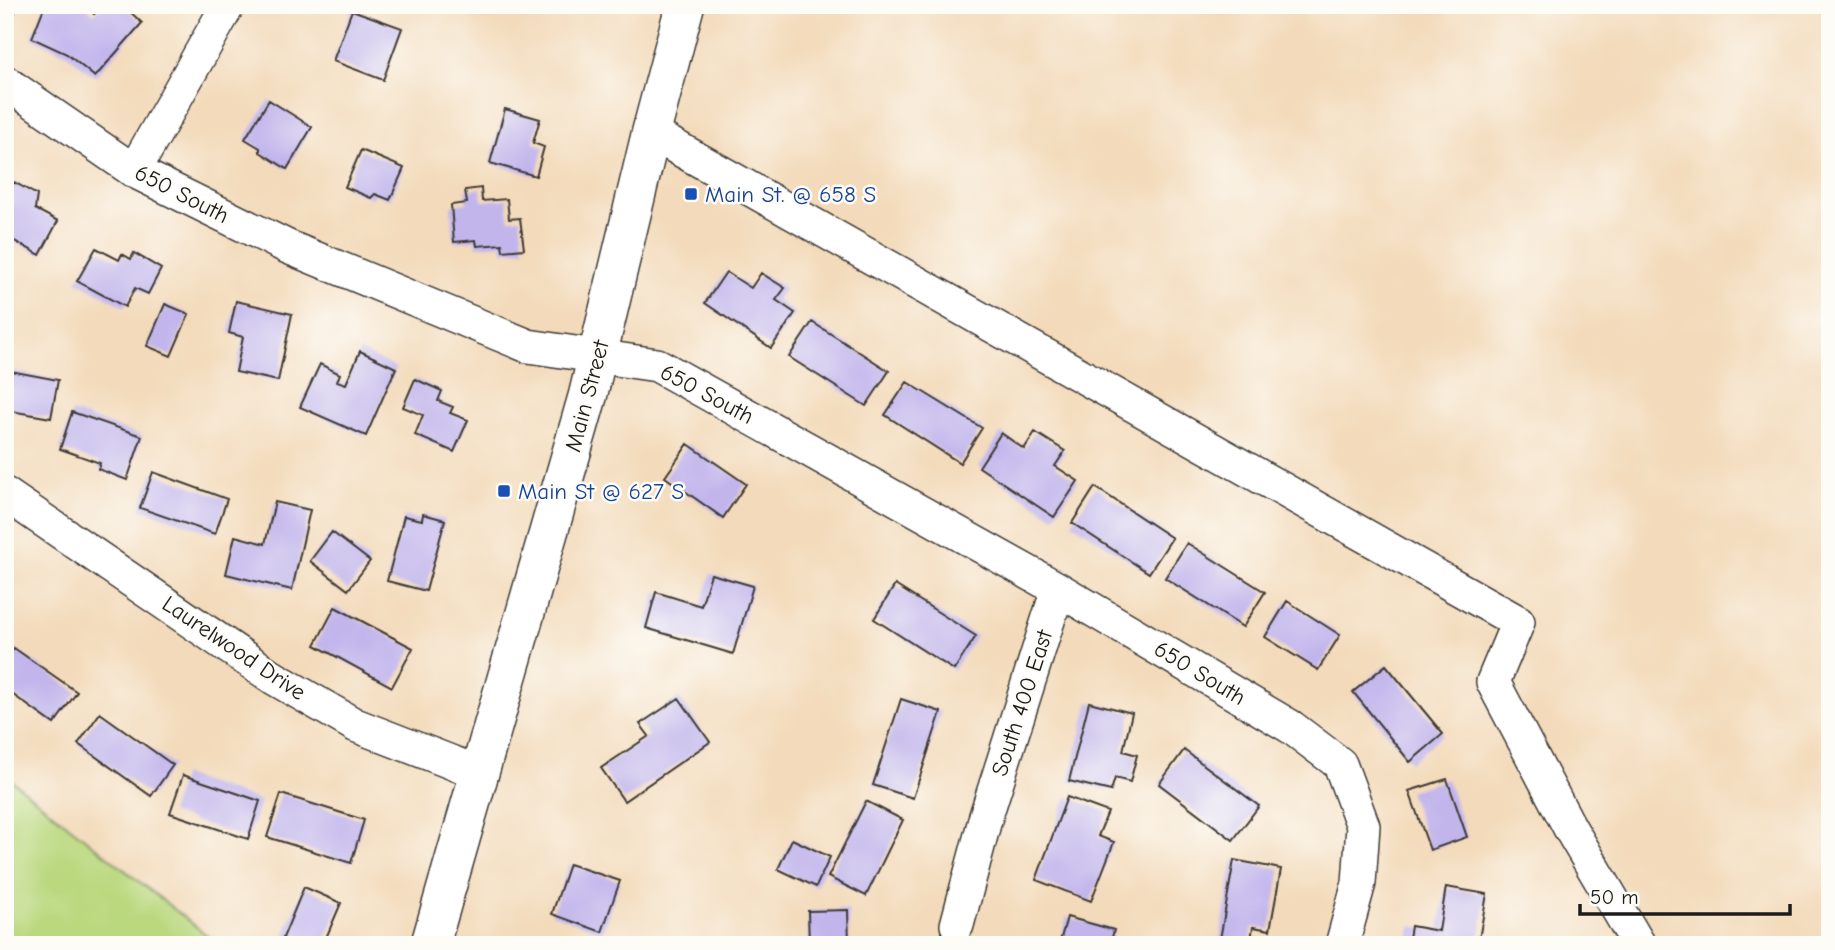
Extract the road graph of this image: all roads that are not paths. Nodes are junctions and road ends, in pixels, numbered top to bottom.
1 (228, 5) edge
2 (685, 5) edge
3 (5, 82) edge
4 (652, 133) junction
5 (134, 171) junction
6 (598, 356) junction
7 (5, 494) edge
8 (1058, 589) junction
9 (479, 773) junction
10 (957, 925) dead end
11 (430, 945) edge
12 (1342, 945) edge
13 (1639, 945) edge

1 - 5 street
2 - 4 main road, Main Street
3 - 5 street, 650 South
4 - 6 main road, Main Street
4 - 13 street
5 - 6 street, 650 South
6 - 8 street, 650 South
6 - 9 main road, Main Street
7 - 9 street, Laurelwood Drive
8 - 10 street, South 400 East
8 - 12 street, 650 South
9 - 11 main road, Main Street

